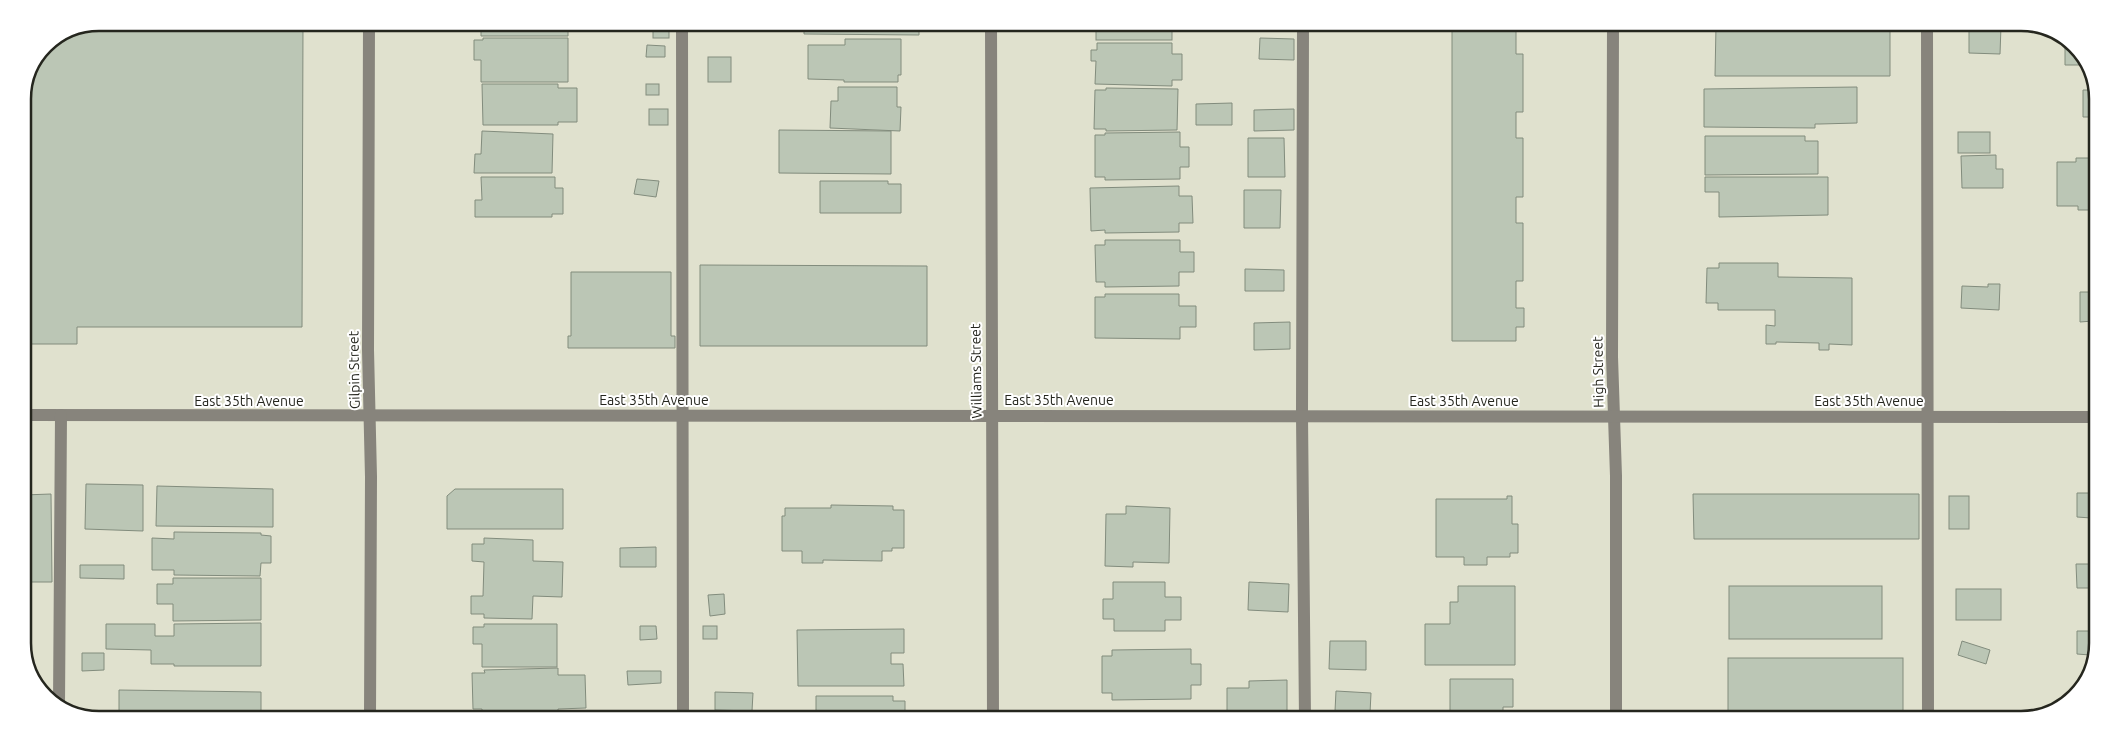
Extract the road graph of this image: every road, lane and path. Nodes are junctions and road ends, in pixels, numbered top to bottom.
1 (369, 31) edge
2 (682, 31) edge
3 (991, 31) edge
4 (1303, 31) edge
5 (1613, 31) edge
6 (1927, 31) edge
7 (31, 414) edge
8 (61, 414) junction
9 (992, 414) junction
10 (682, 415) junction
11 (370, 416) junction
12 (1302, 416) junction
13 (1927, 416) junction
14 (1614, 417) junction
15 (2089, 418) edge
16 (59, 698) edge
17 (370, 711) edge
18 (683, 711) edge
19 (993, 711) edge
20 (1305, 711) edge
21 (1616, 711) edge
22 (1928, 711) edge

1 - 11 street, Gilpin Street
2 - 10 street
3 - 9 street, Williams Street
4 - 12 street
5 - 14 street, High Street
6 - 13 street
7 - 8 street, East 35th Avenue
8 - 11 street, East 35th Avenue
8 - 16 street
9 - 10 street, East 35th Avenue
9 - 12 street, East 35th Avenue
9 - 19 street, Williams Street
10 - 11 street, East 35th Avenue
10 - 18 street
11 - 17 street, Gilpin Street
12 - 14 street, East 35th Avenue
12 - 20 street
13 - 14 street, East 35th Avenue
13 - 15 street, East 35th Avenue
13 - 22 street
14 - 21 street, High Street

